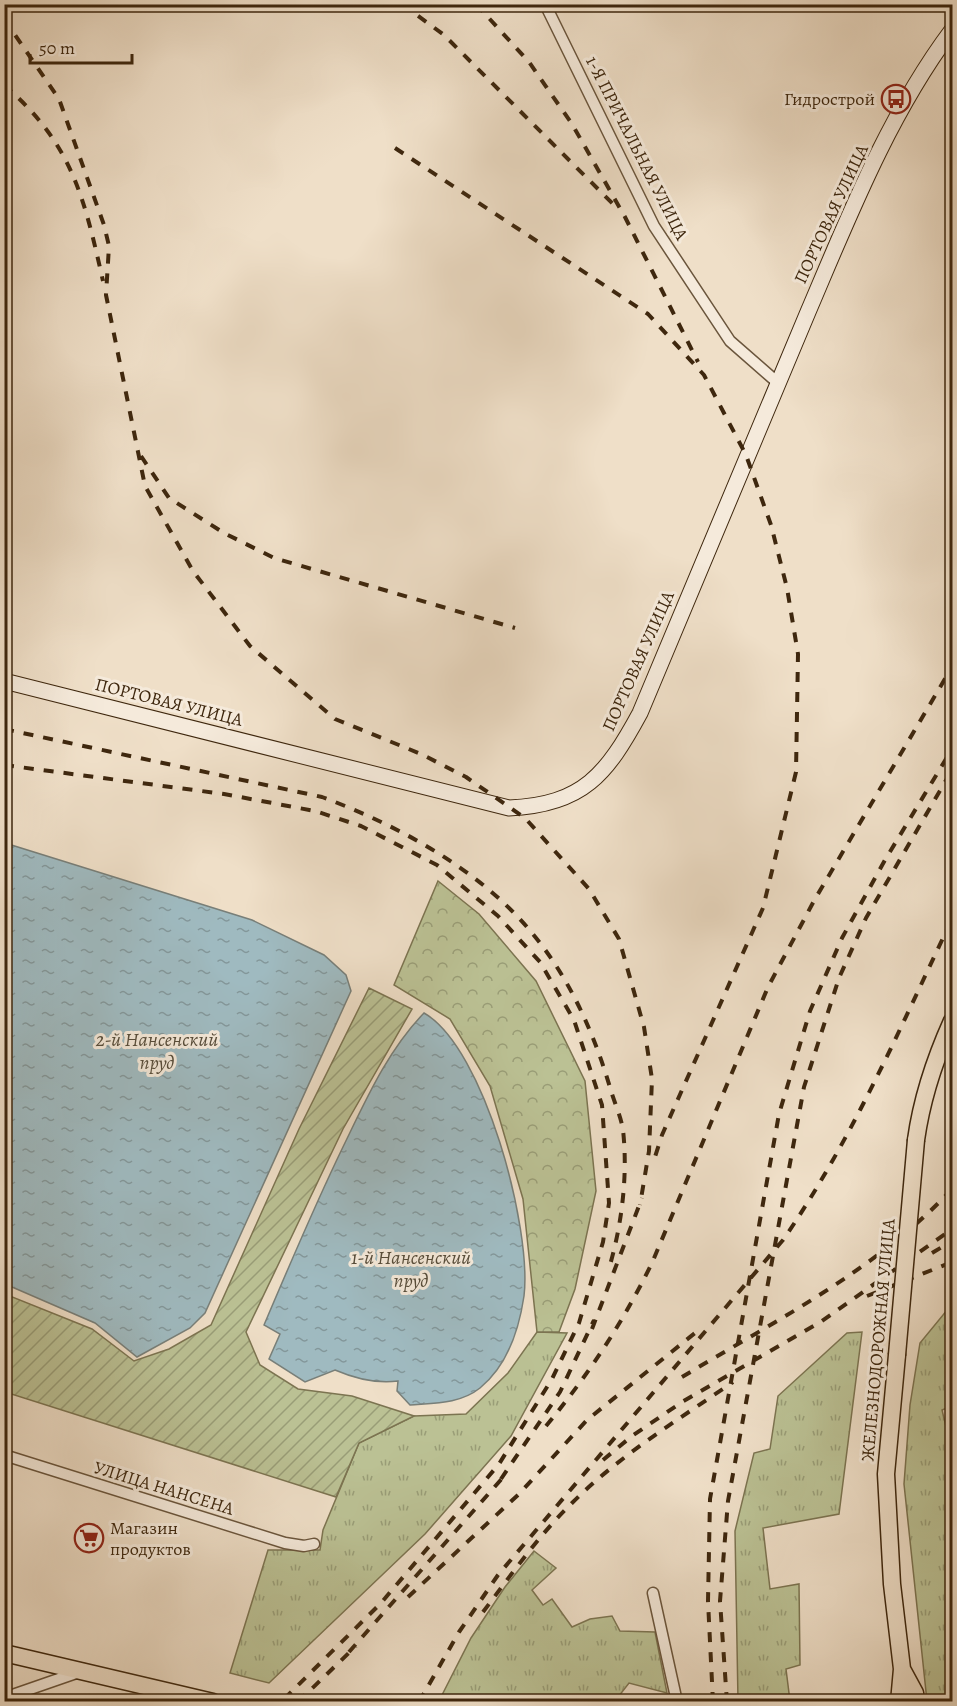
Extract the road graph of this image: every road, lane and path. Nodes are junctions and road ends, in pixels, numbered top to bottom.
1 (544, 5) edge
2 (952, 30) edge
3 (778, 383) junction
4 (4, 681) edge
5 (952, 1021) edge
6 (4, 1455) edge
7 (314, 1544) dead end
8 (652, 1593) dead end
9 (4, 1653) edge
10 (902, 1669) junction
11 (83, 1671) junction
12 (4, 1698) edge
13 (213, 1701) edge
14 (677, 1701) edge
15 (899, 1701) edge
16 (916, 1701) edge

1 - 3 street, 1-Я ПРИЧАЛЬНАЯ УЛИЦА
2 - 3 main road, ПОРТОВАЯ УЛИЦА
3 - 4 main road, ПОРТОВАЯ УЛИЦА
5 - 10 main road, ЖЕЛЕЗНОДОРОЖНАЯ УЛИЦА, bridge
6 - 7 street, УЛИЦА НАНСЕНА
8 - 14 street
9 - 11 main road
10 - 15 main road, ЖЕЛЕЗНОДОРОЖНАЯ УЛИЦА
10 - 16 main road, ЖЕЛЕЗНОДОРОЖНАЯ УЛИЦА
11 - 12 street
11 - 13 main road

